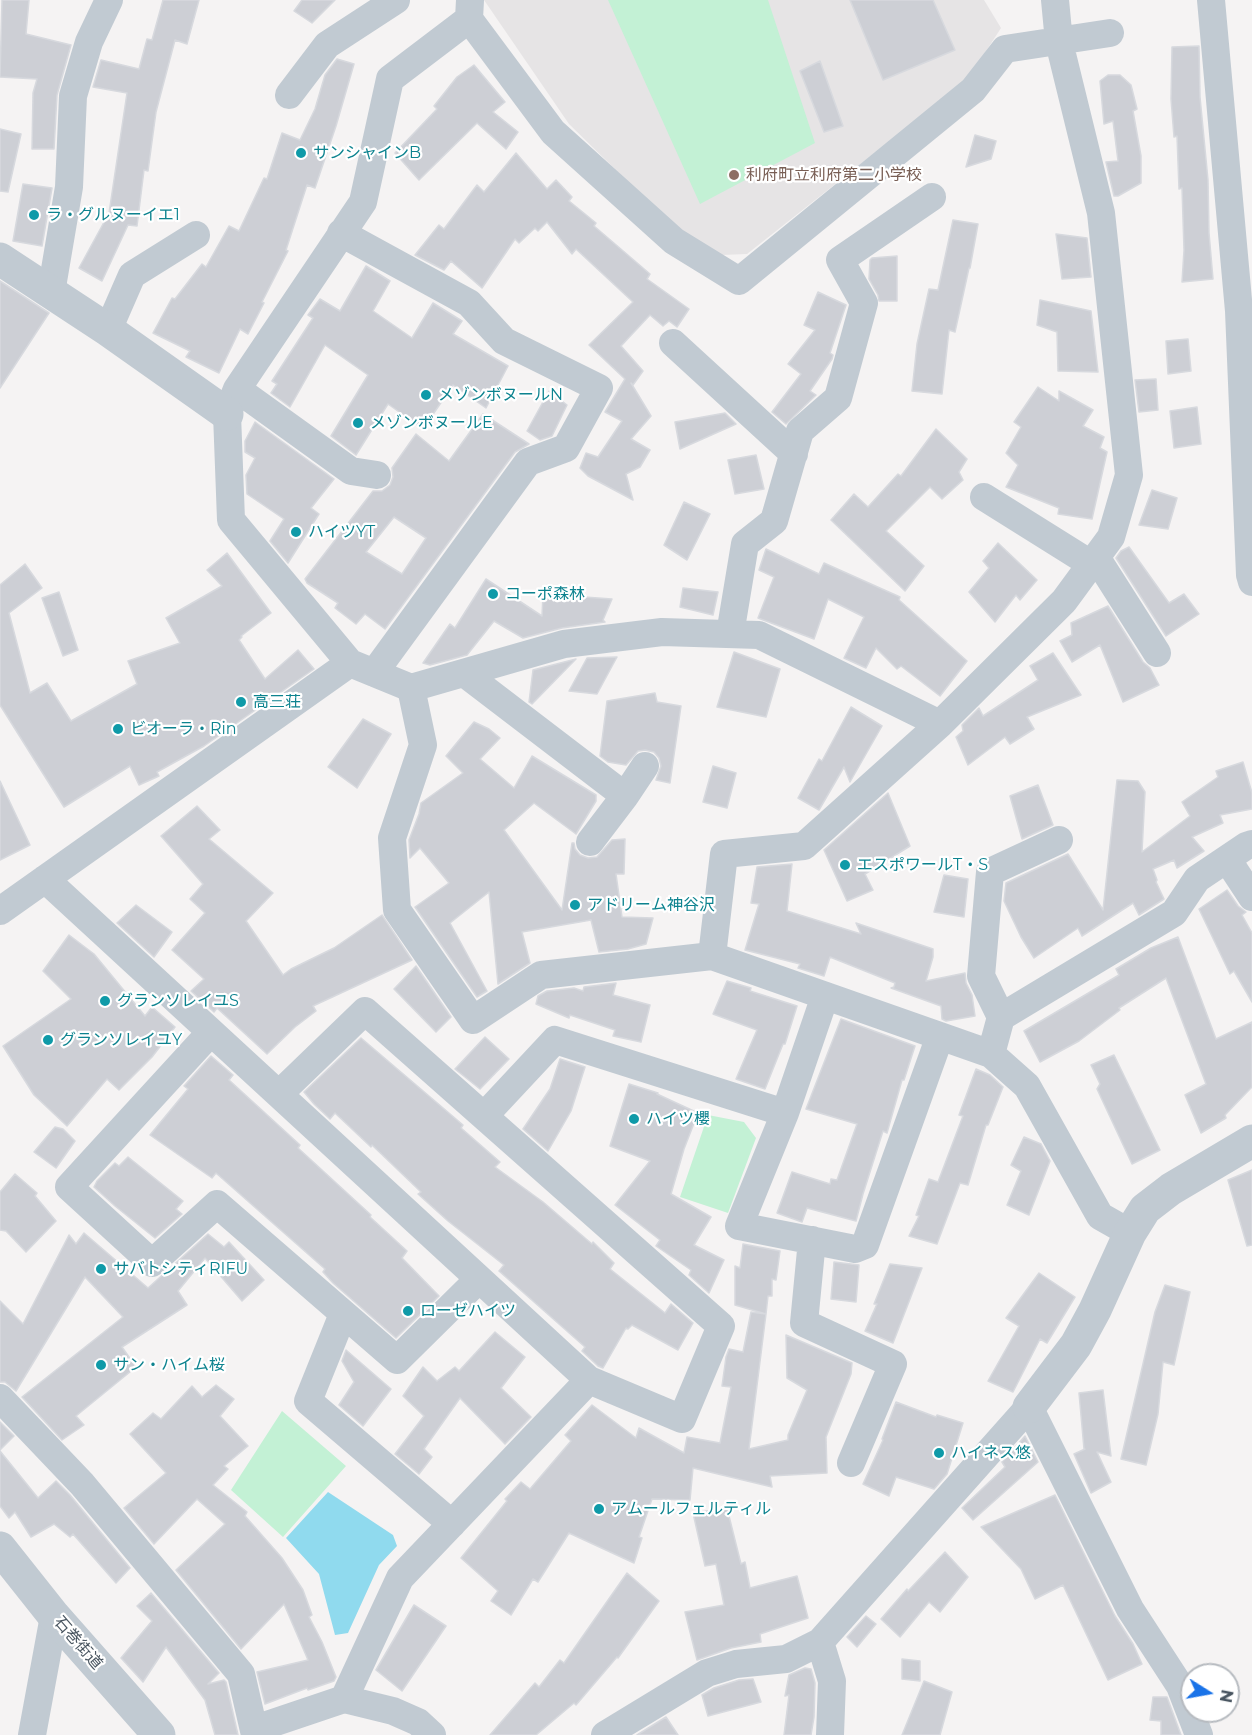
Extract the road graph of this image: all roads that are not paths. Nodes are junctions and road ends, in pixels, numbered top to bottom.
1 (109, 0) edge
2 (396, 0) edge
3 (1055, 0) edge
4 (1211, 0) edge
5 (469, 9) edge
6 (1110, 33) dead end
7 (1059, 42) junction
8 (289, 95) dead end
9 (932, 197) dead end
10 (341, 233) junction
11 (196, 235) dead end
12 (0, 259) edge
13 (51, 293) junction
14 (1245, 310) edge
15 (108, 330) junction
16 (673, 343) dead end
17 (232, 401) junction
18 (1248, 430) edge
19 (794, 454) junction
20 (377, 475) dead end
21 (984, 497) dead end
22 (1094, 560) junction
23 (1252, 582) edge
24 (730, 634) junction
25 (1157, 653) dead end
26 (362, 668) junction
27 (464, 673) junction
28 (411, 688) junction
29 (940, 724) junction
30 (645, 766) dead end
31 (625, 796) junction
32 (1059, 840) dead end
33 (591, 842) dead end
34 (1252, 844) edge
35 (1227, 859) junction
36 (45, 879) junction
37 (1252, 897) edge
38 (0, 911) edge
39 (712, 956) junction
40 (825, 996) junction
41 (1002, 1017) junction
42 (211, 1032) junction
43 (940, 1036) junction
44 (991, 1054) junction
45 (279, 1094) junction
46 (785, 1113) junction
47 (484, 1116) junction
48 (1252, 1141) edge
49 (1130, 1233) junction
50 (812, 1240) junction
51 (479, 1279) junction
52 (343, 1314) junction
53 (589, 1380) junction
54 (0, 1398) edge
55 (1029, 1407) junction
56 (851, 1462) dead end
57 (452, 1524) junction
58 (0, 1548) edge
59 (54, 1616) junction
60 (820, 1642) junction
61 (344, 1699) junction
62 (255, 1732) edge
63 (32, 1735) edge
64 (159, 1735) edge
65 (432, 1735) edge
66 (605, 1735) edge
67 (830, 1735) edge
68 (1199, 1735) edge

1 - 13 street
2 - 8 street
3 - 7 street
4 - 14 street
5 - 7 street
5 - 10 street
6 - 7 street
7 - 22 street
9 - 19 street
10 - 17 street
10 - 26 street
11 - 15 street
12 - 13 street
13 - 15 street
14 - 18 street
15 - 17 street
16 - 19 street
17 - 20 street
17 - 26 street
18 - 23 street
19 - 24 street
21 - 22 street
22 - 25 street
22 - 29 street
24 - 27 street
24 - 29 street
26 - 28 street
26 - 36 street
27 - 28 street
27 - 31 street
28 - 39 street
29 - 39 street
30 - 31 street
31 - 33 street
32 - 41 street
34 - 35 street
35 - 37 street
35 - 41 street
36 - 38 street
36 - 42 street
39 - 40 street
40 - 43 street
40 - 46 street
41 - 44 street
42 - 45 street
42 - 52 street
43 - 44 street
43 - 50 street
44 - 49 street
45 - 47 street
45 - 51 street
46 - 47 street
46 - 50 street
47 - 53 street
48 - 49 street
49 - 55 street
50 - 56 street
51 - 52 street
51 - 53 street
52 - 57 street
53 - 57 street
54 - 62 street
55 - 60 street
55 - 68 street
57 - 61 street
58 - 59 street, 石巻街道
59 - 63 street
59 - 64 street, 石巻街道
60 - 66 street
60 - 67 street
61 - 62 street
61 - 65 street

